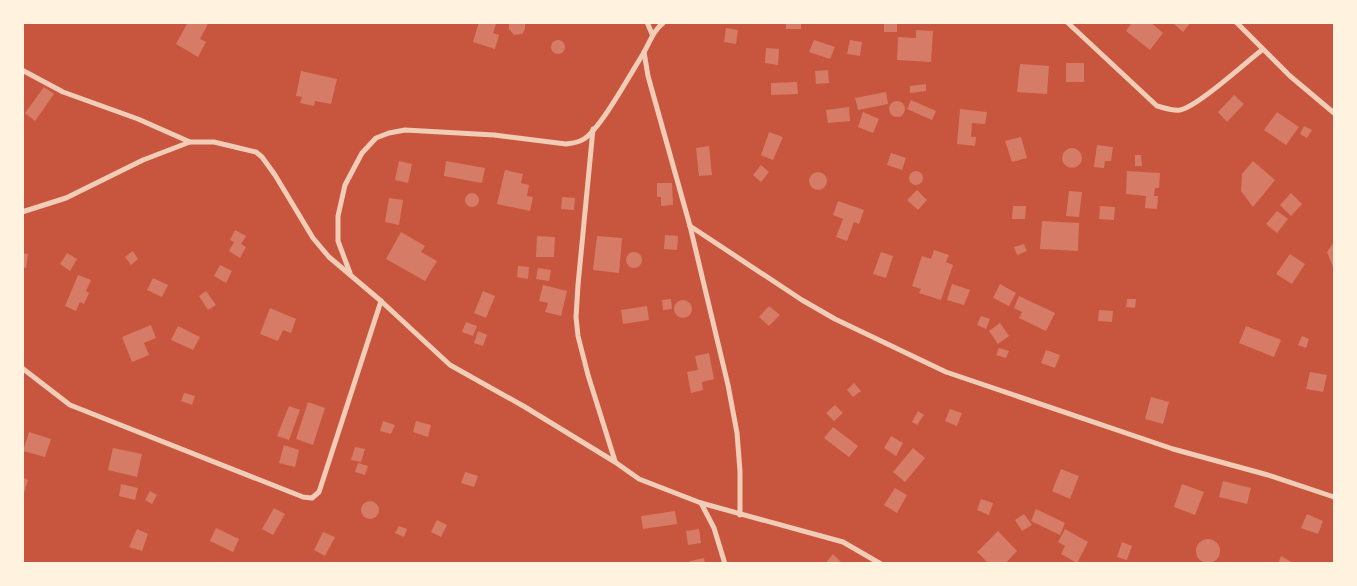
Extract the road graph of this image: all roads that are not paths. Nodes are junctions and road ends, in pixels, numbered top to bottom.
1 (647, 22) edge
2 (664, 22) edge
3 (1067, 22) edge
4 (1236, 22) edge
5 (652, 34) junction
6 (1262, 50) junction
7 (644, 52) junction
8 (22, 70) edge
9 (1334, 112) edge
10 (593, 129) junction
11 (190, 142) junction
12 (22, 212) edge
13 (690, 226) junction
14 (350, 273) junction
15 (381, 300) junction
16 (22, 368) edge
17 (615, 462) junction
18 (1334, 497) edge
19 (700, 504) junction
20 (740, 515) junction
21 (725, 564) edge
22 (882, 564) edge

1 - 5 street
2 - 5 street
3 - 6 street
4 - 6 street
5 - 7 street
6 - 9 street
7 - 10 street
7 - 13 street
8 - 11 street
10 - 14 street
10 - 17 street
11 - 12 street
11 - 14 street
13 - 18 street
13 - 20 street
14 - 15 street
15 - 16 street
15 - 17 street
17 - 19 street
19 - 20 street
19 - 21 street
20 - 22 street

